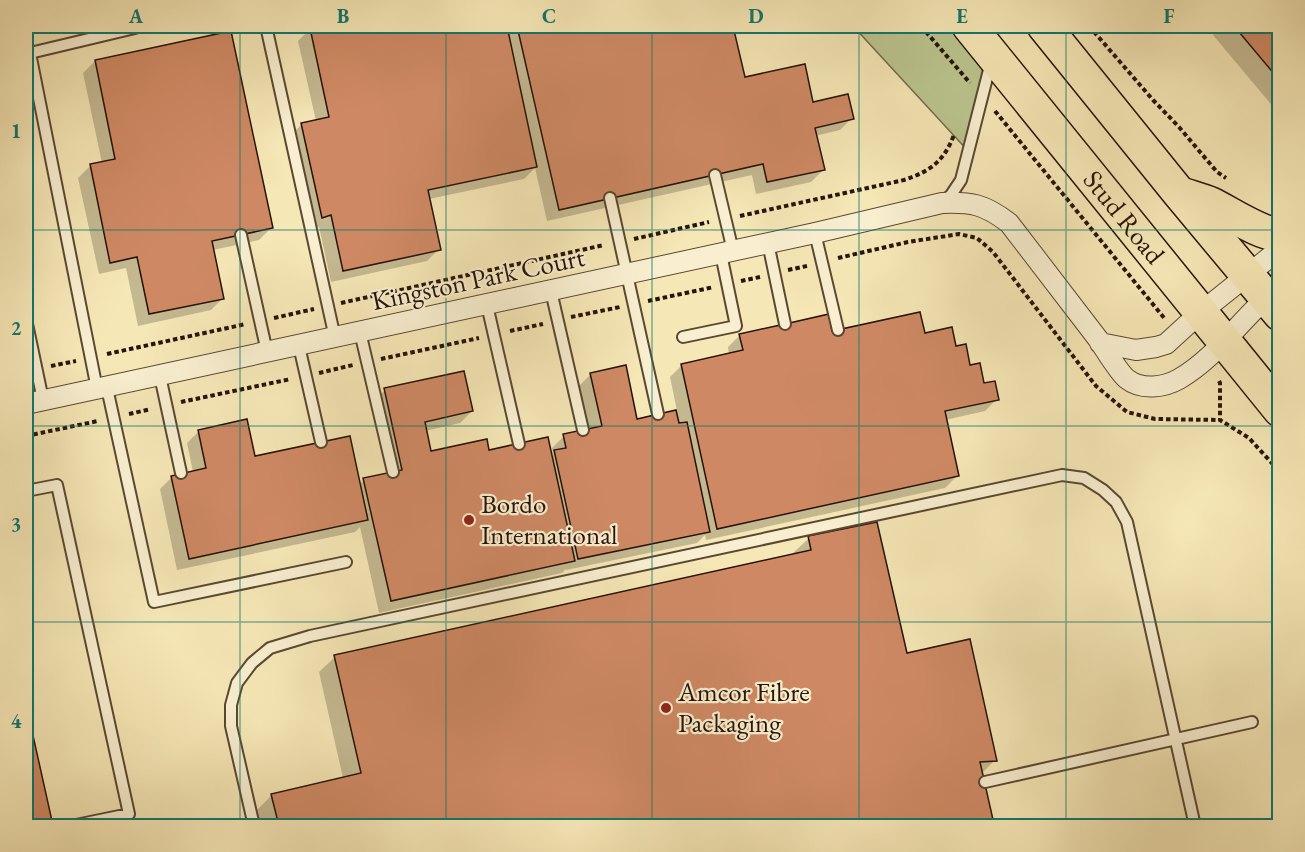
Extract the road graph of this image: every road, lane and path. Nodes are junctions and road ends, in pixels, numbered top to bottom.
1 (266, 26) edge
2 (921, 26) edge
3 (969, 26) edge
4 (1044, 26) edge
5 (1089, 26) edge
6 (135, 28) dead end
7 (993, 54) junction
8 (969, 82) junction
9 (975, 89) dead end
10 (966, 93) dead end
11 (991, 106) dead end
12 (956, 126) dead end
13 (715, 175) dead end
14 (1231, 182) dead end
15 (1179, 193) junction
16 (609, 198) dead end
17 (942, 203) junction
18 (726, 219) junction
19 (815, 233) junction
20 (1280, 234) edge
21 (241, 235) dead end
22 (620, 242) junction
23 (768, 243) junction
24 (1280, 249) edge
25 (727, 252) junction
26 (627, 274) junction
27 (551, 291) junction
28 (1268, 293) edge
29 (487, 304) junction
30 (328, 306) junction
31 (26, 319) edge
32 (260, 322) junction
33 (1189, 323) junction
34 (785, 324) dead end
35 (838, 330) dead end
36 (360, 332) junction
37 (683, 337) dead end
38 (335, 338) junction
39 (1100, 342) junction
40 (299, 346) junction
41 (267, 352) junction
42 (1214, 352) junction
43 (91, 358) junction
44 (36, 369) junction
45 (160, 376) junction
46 (102, 388) junction
47 (34, 402) edge
48 (1280, 410) edge
49 (658, 414) dead end
50 (584, 430) dead end
51 (321, 442) dead end
52 (519, 444) dead end
53 (393, 472) dead end
54 (1280, 472) edge
55 (181, 473) dead end
56 (26, 491) edge
57 (346, 562) dead end
58 (1252, 722) dead end
59 (1176, 740) junction
60 (985, 782) dead end
61 (71, 826) edge
62 (254, 826) edge
63 (1195, 826) edge

1 - 30 lane
2 - 8 path
3 - 7 highway, Stud Road
4 - 15 highway
5 - 14 path
6 - 43 lane
7 - 17 lane
7 - 33 highway, Stud Road
8 - 9 path
8 - 10 path
11 - 33 path
12 - 18 path
13 - 18 lane
15 - 20 highway
15 - 28 highway
16 - 22 lane
17 - 19 street, Kingston Park Court
17 - 39 street, Kingston Park Court
18 - 22 path
18 - 25 lane
19 - 23 street, Kingston Park Court
19 - 35 lane
21 - 32 lane
22 - 26 lane
22 - 30 path
23 - 25 street, Kingston Park Court
23 - 34 lane
24 - 28 street
25 - 26 street, Kingston Park Court
25 - 37 lane
26 - 27 street, Kingston Park Court
26 - 49 lane
27 - 29 street, Kingston Park Court
27 - 50 lane
28 - 33 street
28 - 42 street, Kingston Park Court
29 - 36 street, Kingston Park Court
29 - 52 lane
30 - 32 path
30 - 38 lane
31 - 44 lane
32 - 41 lane
32 - 43 path
33 - 39 street
33 - 42 highway, Stud Road
36 - 38 street, Kingston Park Court
36 - 53 lane
38 - 40 street, Kingston Park Court
39 - 42 street, Kingston Park Court
40 - 41 street, Kingston Park Court
40 - 51 lane
41 - 45 street, Kingston Park Court
42 - 48 highway, Stud Road
42 - 54 path
43 - 44 path
43 - 46 lane
44 - 47 lane
45 - 46 street, Kingston Park Court
45 - 55 lane
46 - 47 street, Kingston Park Court
46 - 57 lane
56 - 61 lane
58 - 59 lane
59 - 60 lane
59 - 62 lane
59 - 63 lane

